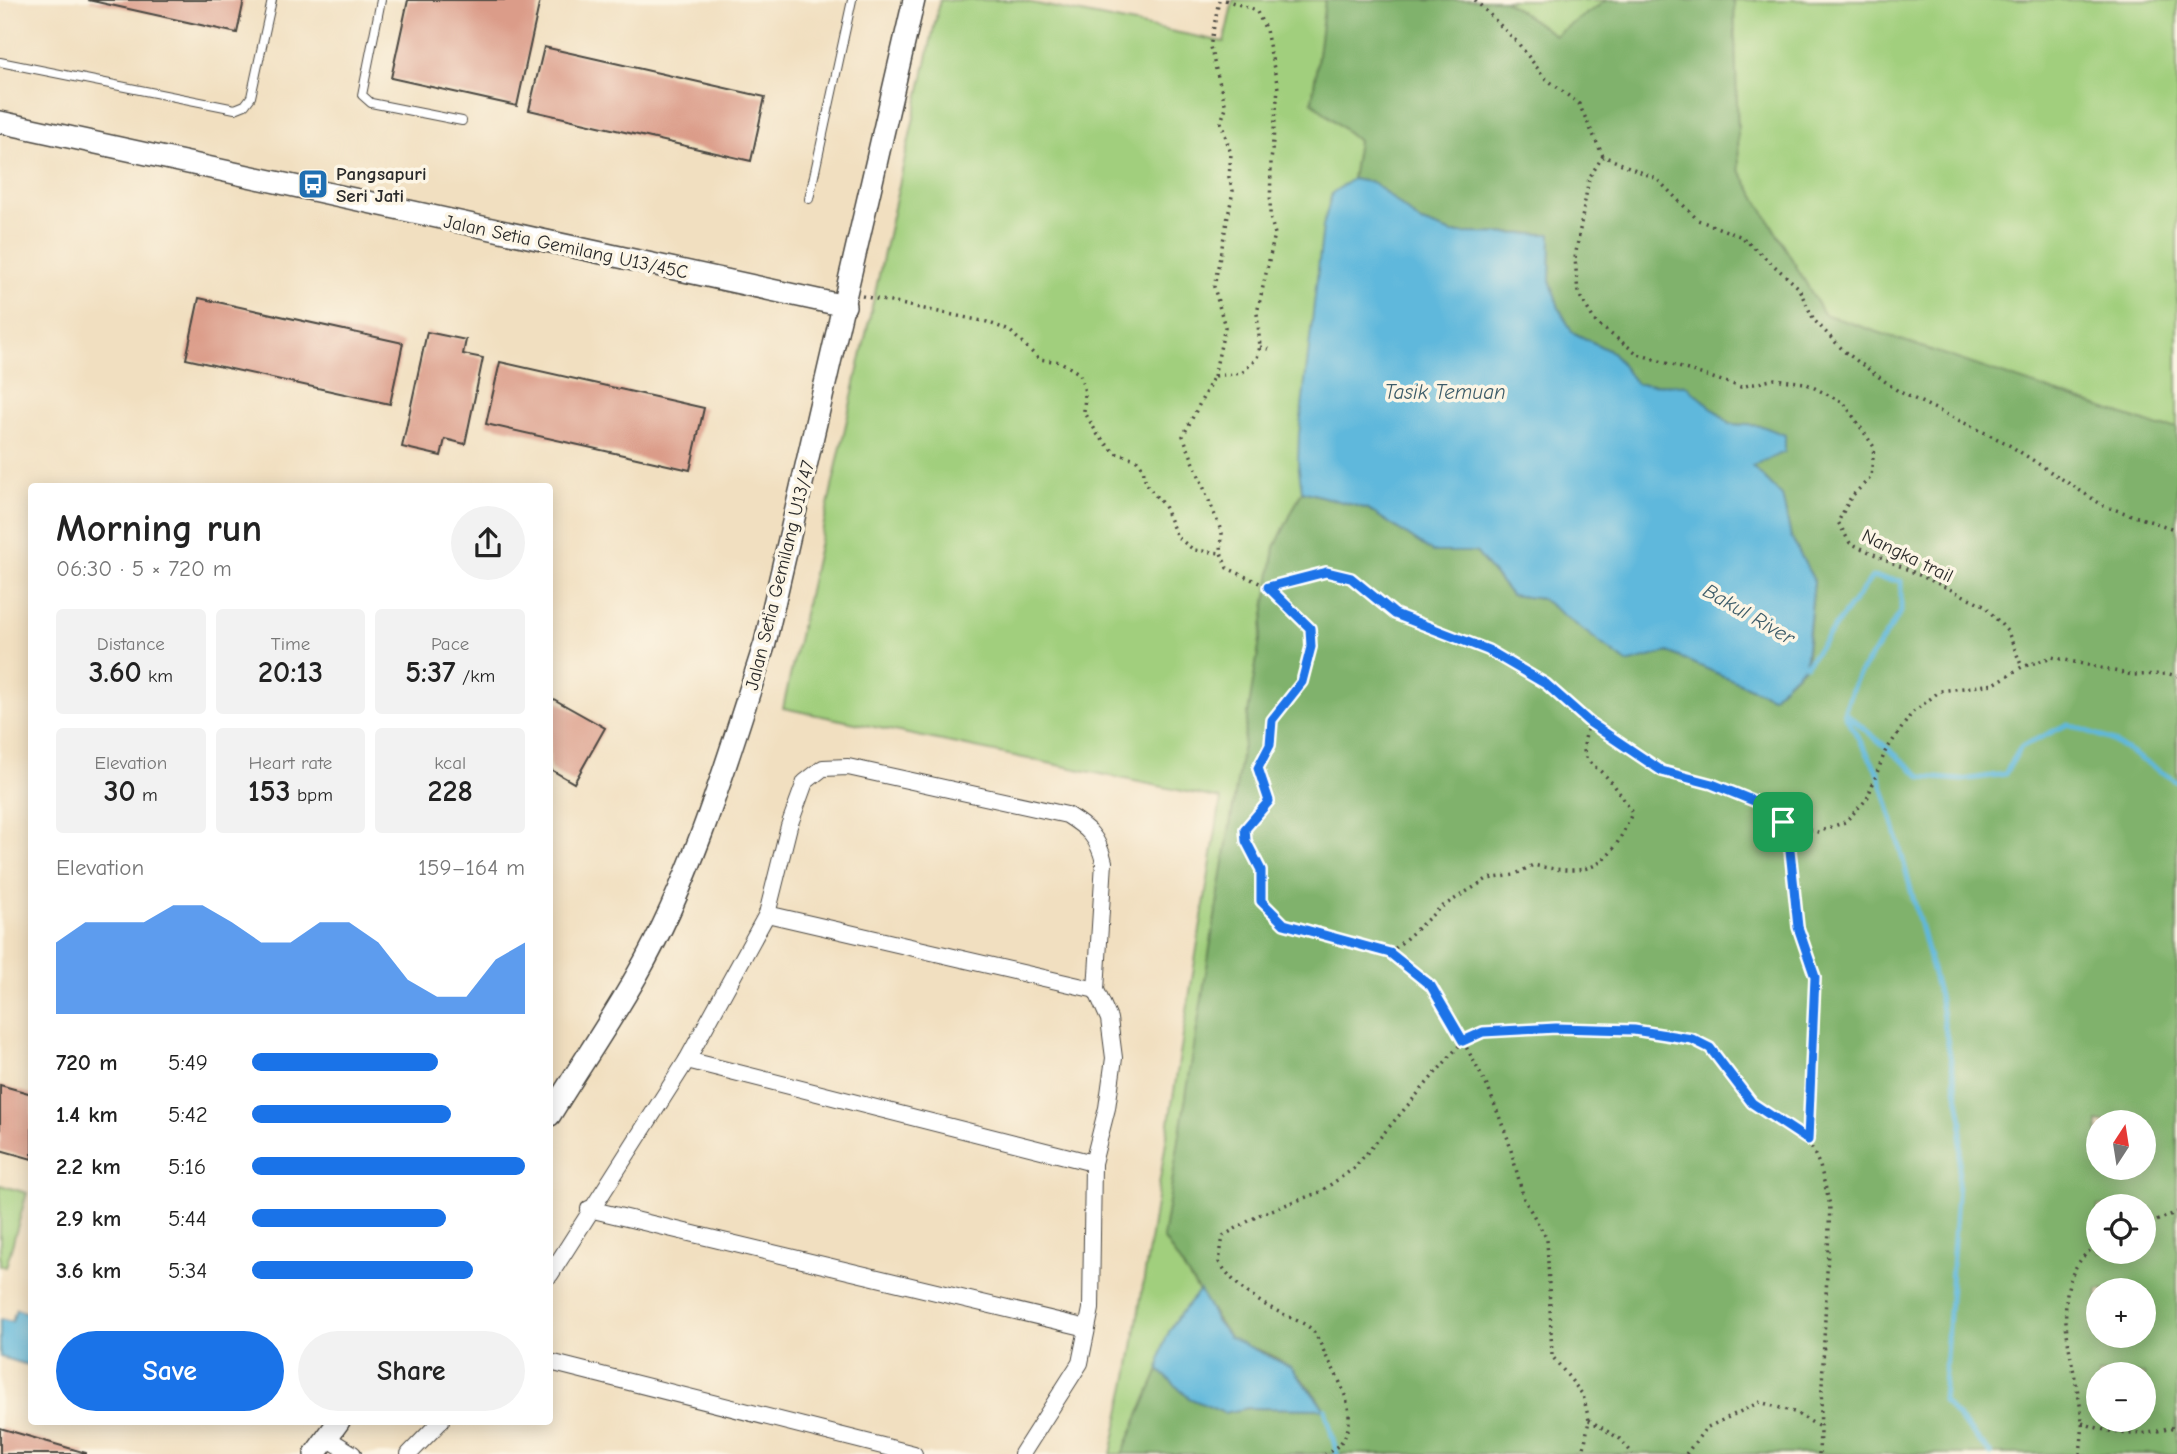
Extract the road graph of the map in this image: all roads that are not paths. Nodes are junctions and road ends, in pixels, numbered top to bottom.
1 (272, 0) edge
2 (381, 0) edge
3 (852, 0) edge
4 (914, 0) edge
5 (0, 62) edge
6 (462, 121) dead end
7 (0, 122) edge
8 (809, 199) dead end
9 (847, 300) junction
10 (767, 914) junction
11 (1096, 990) junction
12 (687, 1060) junction
13 (553, 1110) edge
14 (1093, 1163) junction
15 (589, 1209) junction
16 (553, 1270) edge
17 (1087, 1328) junction
18 (553, 1363) edge
19 (437, 1425) edge
20 (327, 1438) edge
21 (353, 1454) edge
22 (409, 1454) edge
23 (914, 1454) edge
24 (1022, 1454) edge

1 - 5 lane
2 - 6 lane
3 - 8 lane
4 - 9 street, Jalan Setia Gemilang U13/47
7 - 9 street, Jalan Setia Gemilang U13/45C
9 - 13 street, Jalan Setia Gemilang U13/47
10 - 11 street
10 - 11 street
10 - 12 street
11 - 14 street
12 - 14 street
12 - 15 street
14 - 17 street
15 - 16 street
15 - 17 street
17 - 24 street
18 - 23 street
19 - 22 street
20 - 21 street

